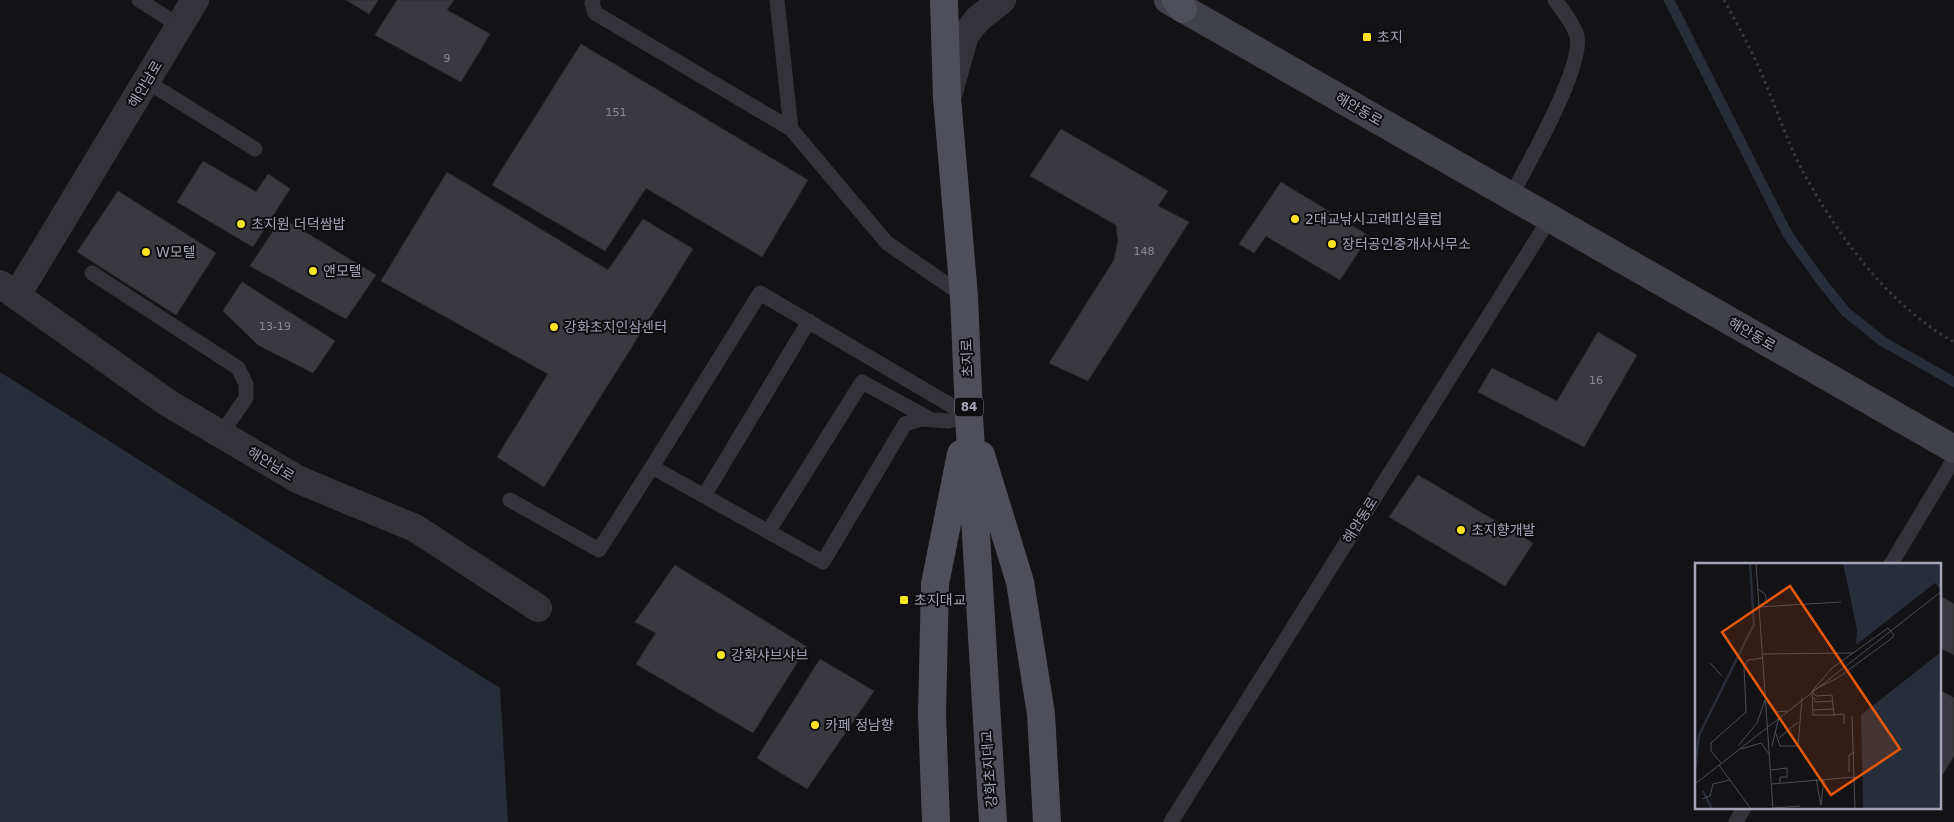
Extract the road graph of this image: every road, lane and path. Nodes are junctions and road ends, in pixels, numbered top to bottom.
1 (139, 0) edge
2 (195, 0) edge
3 (593, 0) edge
4 (778, 0) edge
5 (1002, 0) edge
6 (1555, 0) edge
7 (1724, 0) edge
8 (943, 2) edge
9 (1173, 2) edge
10 (180, 26) junction
11 (146, 81) junction
12 (947, 98) junction
13 (791, 129) junction
14 (256, 150) dead end
15 (1511, 196) junction
16 (1550, 218) junction
17 (92, 273) dead end
18 (9, 290) edge
19 (964, 296) junction
20 (809, 321) junction
21 (1954, 342) edge
22 (969, 416) junction
23 (930, 419) junction
24 (221, 434) junction
25 (1954, 449) edge
26 (1954, 459) edge
27 (652, 467) junction
28 (704, 496) junction
29 (510, 500) dead end
30 (768, 532) junction
31 (1892, 563) edge
32 (538, 608) dead end
33 (986, 716) joint
34 (1743, 810) edge
35 (936, 822) edge
36 (992, 822) edge
37 (1046, 822) edge
38 (1171, 822) edge
39 (1736, 822) edge

1 - 10 lane
2 - 10 street, 해안남로
3 - 13 lane
4 - 13 lane
5 - 12 street
6 - 15 lane
7 - 21 path
8 - 12 main road, 초지로 / 84
9 - 15 main road, 해안동로
10 - 11 street, 해안남로
11 - 14 lane
11 - 18 street, 해안남로
12 - 19 main road, 초지로 / 84
13 - 19 lane
15 - 16 main road, 해안동로
16 - 25 main road, 해안동로
16 - 38 lane, 해안동로
17 - 24 lane
18 - 24 street, 해안남로
19 - 22 main road, 초지로 / 84
20 - 22 lane
20 - 27 lane
20 - 28 lane
22 - 23 lane
22 - 33 main road, 초지로 / 84
22 - 35 main road
22 - 37 main road
23 - 30 lane
23 - 30 lane
24 - 32 street, 해안남로
26 - 31 lane
27 - 28 lane
27 - 29 lane
28 - 30 lane
33 - 36 main road, 강화초지대교 / 84
34 - 39 lane

